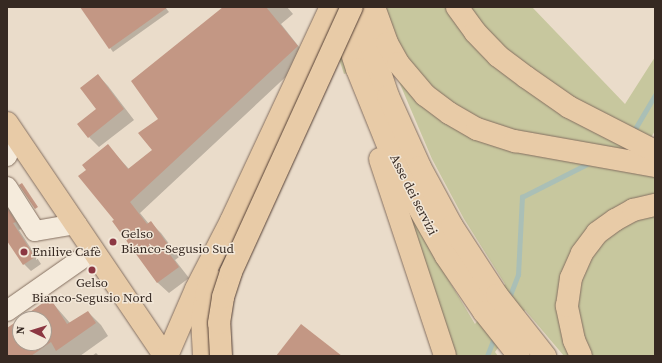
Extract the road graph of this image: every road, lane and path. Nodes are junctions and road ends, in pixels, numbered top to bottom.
1 (331, 7) edge
2 (337, 7) edge
3 (352, 7) edge
4 (358, 7) edge
5 (374, 7) edge
6 (457, 7) edge
7 (389, 66) junction
8 (357, 69) junction
9 (10, 128) edge
10 (651, 149) edge
11 (7, 156) edge
12 (7, 187) edge
13 (655, 204) edge
14 (231, 222) junction
15 (76, 224) junction
16 (94, 250) junction
17 (7, 312) edge
18 (432, 318) junction
19 (514, 340) edge
20 (166, 356) edge
21 (204, 356) edge
22 (221, 356) edge
23 (437, 356) edge
24 (445, 356) edge
25 (545, 356) edge
26 (581, 356) edge

1 - 14 main road
2 - 8 main road
3 - 22 main road, bridge
4 - 7 main road
5 - 7 main road
6 - 10 main road
7 - 10 main road
7 - 19 main road, Asse dei servizi
8 - 18 main road
8 - 19 main road, Asse dei servizi
9 - 11 street
9 - 15 main road
12 - 15 street
13 - 26 main road
14 - 20 main road
14 - 21 main road
15 - 16 main road
16 - 17 street
16 - 20 main road
18 - 23 main road
18 - 24 main road
19 - 25 main road

